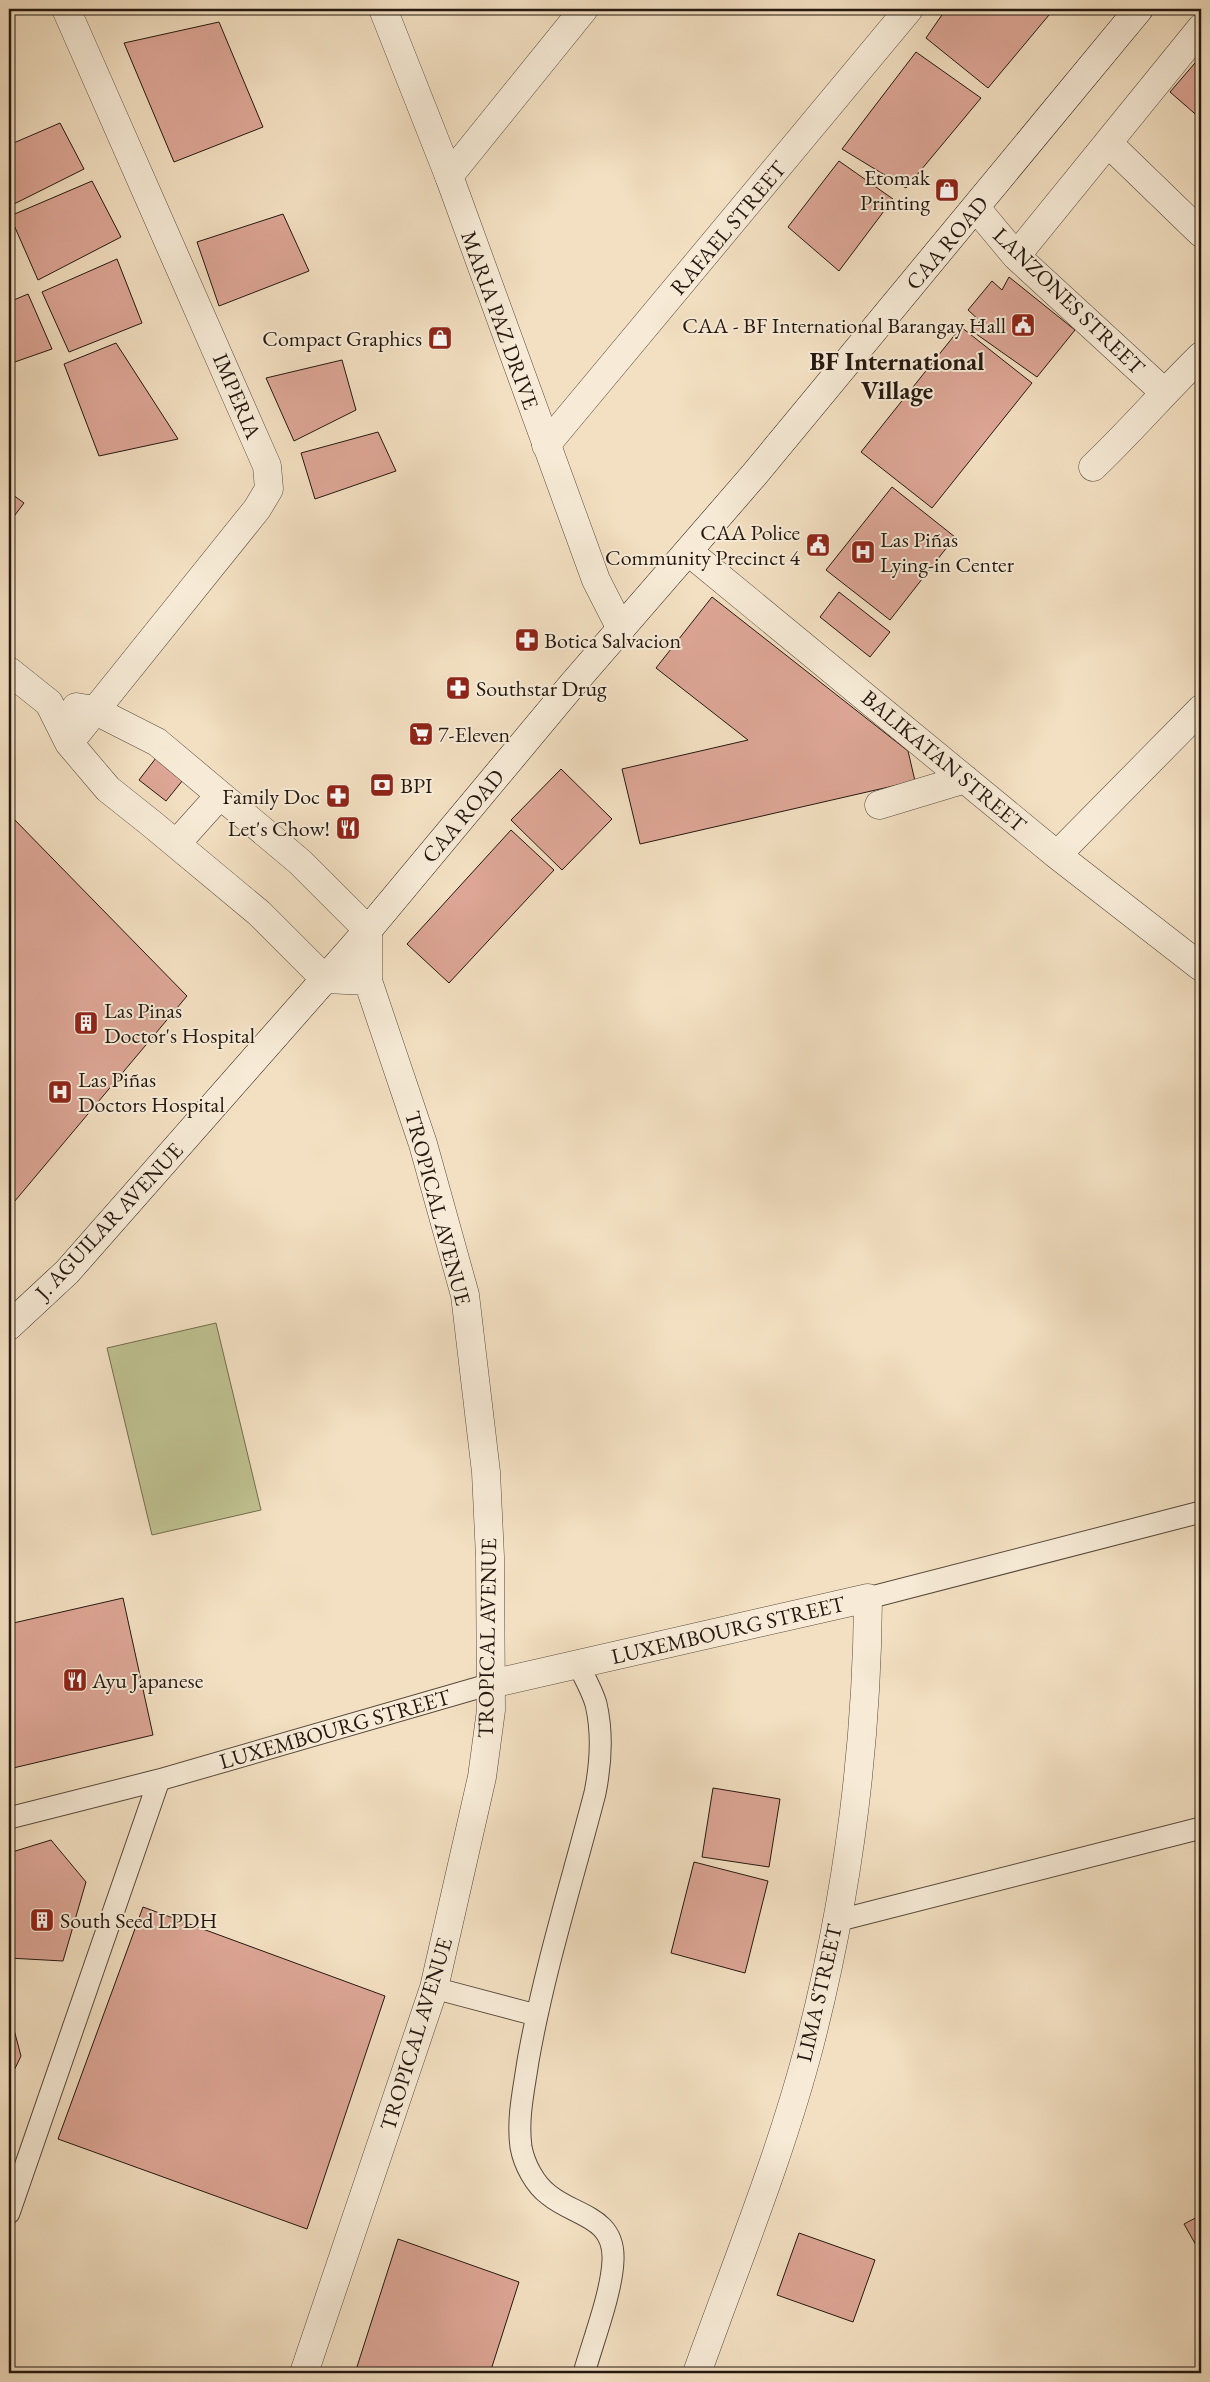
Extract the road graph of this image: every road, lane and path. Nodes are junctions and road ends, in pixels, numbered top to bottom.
1 (66, 9) edge
2 (383, 9) edge
3 (584, 9) edge
4 (909, 9) edge
5 (1139, 9) edge
6 (1201, 31) edge
7 (1108, 143) junction
8 (448, 176) junction
9 (976, 208) junction
10 (1201, 233) edge
11 (1016, 256) junction
12 (1201, 356) edge
13 (1164, 392) junction
14 (546, 445) junction
15 (1093, 467) dead end
16 (689, 552) junction
17 (621, 629) junction
18 (9, 671) edge
19 (50, 703) junction
20 (1201, 709) edge
21 (94, 710) junction
22 (69, 743) junction
23 (965, 779) junction
24 (220, 795) junction
25 (879, 804) dead end
26 (176, 844) junction
27 (1057, 855) junction
28 (368, 930) junction
29 (1201, 967) edge
30 (325, 978) junction
31 (368, 981) junction
32 (9, 1326) edge
33 (1201, 1512) edge
34 (868, 1598) junction
35 (578, 1664) junction
36 (491, 1684) junction
37 (159, 1780) junction
38 (9, 1818) edge
39 (1201, 1828) edge
40 (836, 1921) junction
41 (434, 1988) junction
42 (536, 2015) junction
43 (16, 2171) edge
44 (9, 2213) edge
45 (304, 2373) edge
46 (584, 2373) edge
47 (697, 2373) edge

1 - 21 street, IMPERIA
2 - 8 street, MARIA PAZ DRIVE
3 - 8 street
4 - 14 street, RAFAEL STREET
5 - 9 street, CAA ROAD
6 - 7 street
7 - 10 street
7 - 11 street
8 - 14 street, MARIA PAZ DRIVE
9 - 11 street, LANZONES STREET
9 - 16 street, CAA ROAD
11 - 13 street, LANZONES STREET
12 - 13 street
13 - 15 street
14 - 17 street, MARIA PAZ DRIVE
16 - 17 street, CAA ROAD
16 - 23 street, BALIKATAN STREET
17 - 28 street, CAA ROAD
18 - 19 street
19 - 21 street
19 - 22 street
20 - 27 street
21 - 22 street, IMPERIA
21 - 24 street
22 - 26 street
23 - 25 street
23 - 27 street, BALIKATAN STREET
24 - 26 street
24 - 28 street
26 - 30 street
27 - 29 street, BALIKATAN STREET
28 - 30 street, CAA ROAD
28 - 31 street, TROPICAL AVENUE
30 - 31 street
30 - 32 street, J. AGUILAR AVENUE
31 - 36 street, TROPICAL AVENUE
33 - 34 lane
34 - 35 street, LUXEMBOURG STREET
34 - 40 street, LIMA STREET
35 - 36 street, LUXEMBOURG STREET
35 - 42 lane
36 - 37 lane, LUXEMBOURG STREET
36 - 41 street, TROPICAL AVENUE
37 - 38 lane, LUXEMBOURG STREET
37 - 43 lane
39 - 40 lane
40 - 47 street, LIMA STREET
41 - 42 lane
41 - 45 street, TROPICAL AVENUE
42 - 46 lane
43 - 44 lane

